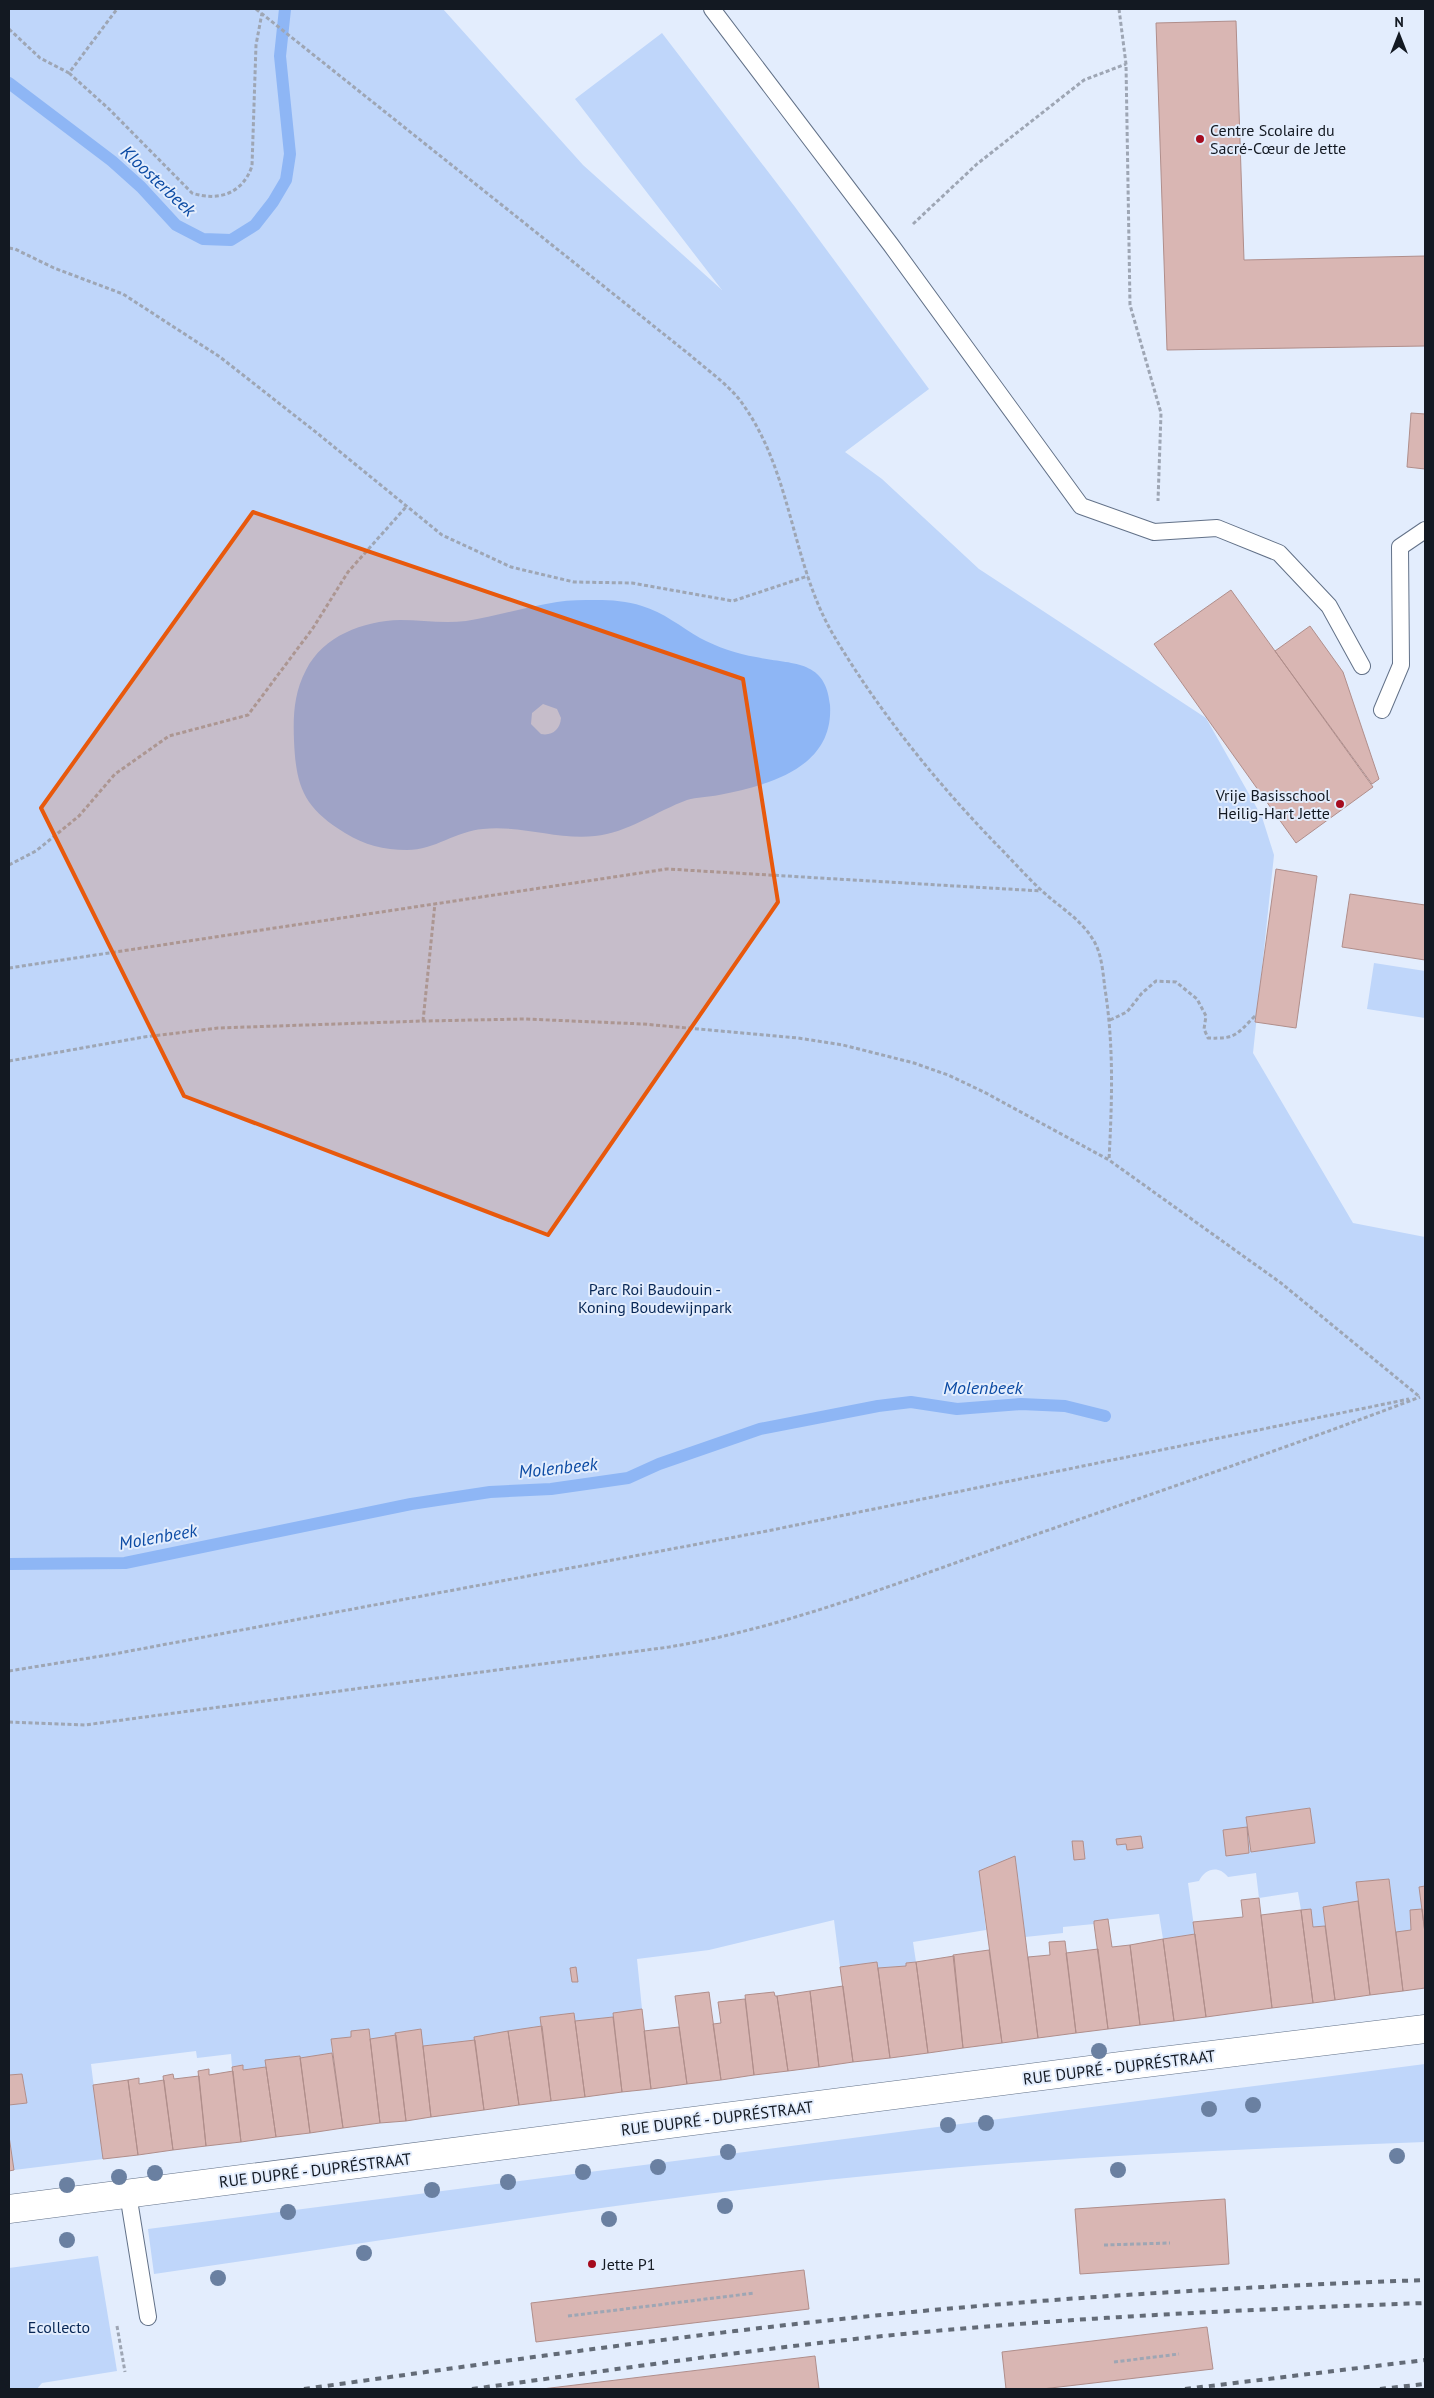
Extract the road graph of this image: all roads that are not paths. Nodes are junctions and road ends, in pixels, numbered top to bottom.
1 (712, 9) edge
2 (1425, 530) edge
3 (1362, 666) dead end
4 (1382, 710) dead end
5 (1425, 2029) edge
6 (128, 2194) junction
7 (9, 2209) edge
8 (148, 2317) dead end

1 - 3 lane
2 - 4 lane
5 - 6 street, RUE DUPRÉ - DUPRÉSTRAAT
6 - 7 street, RUE DUPRÉ - DUPRÉSTRAAT
6 - 8 lane

